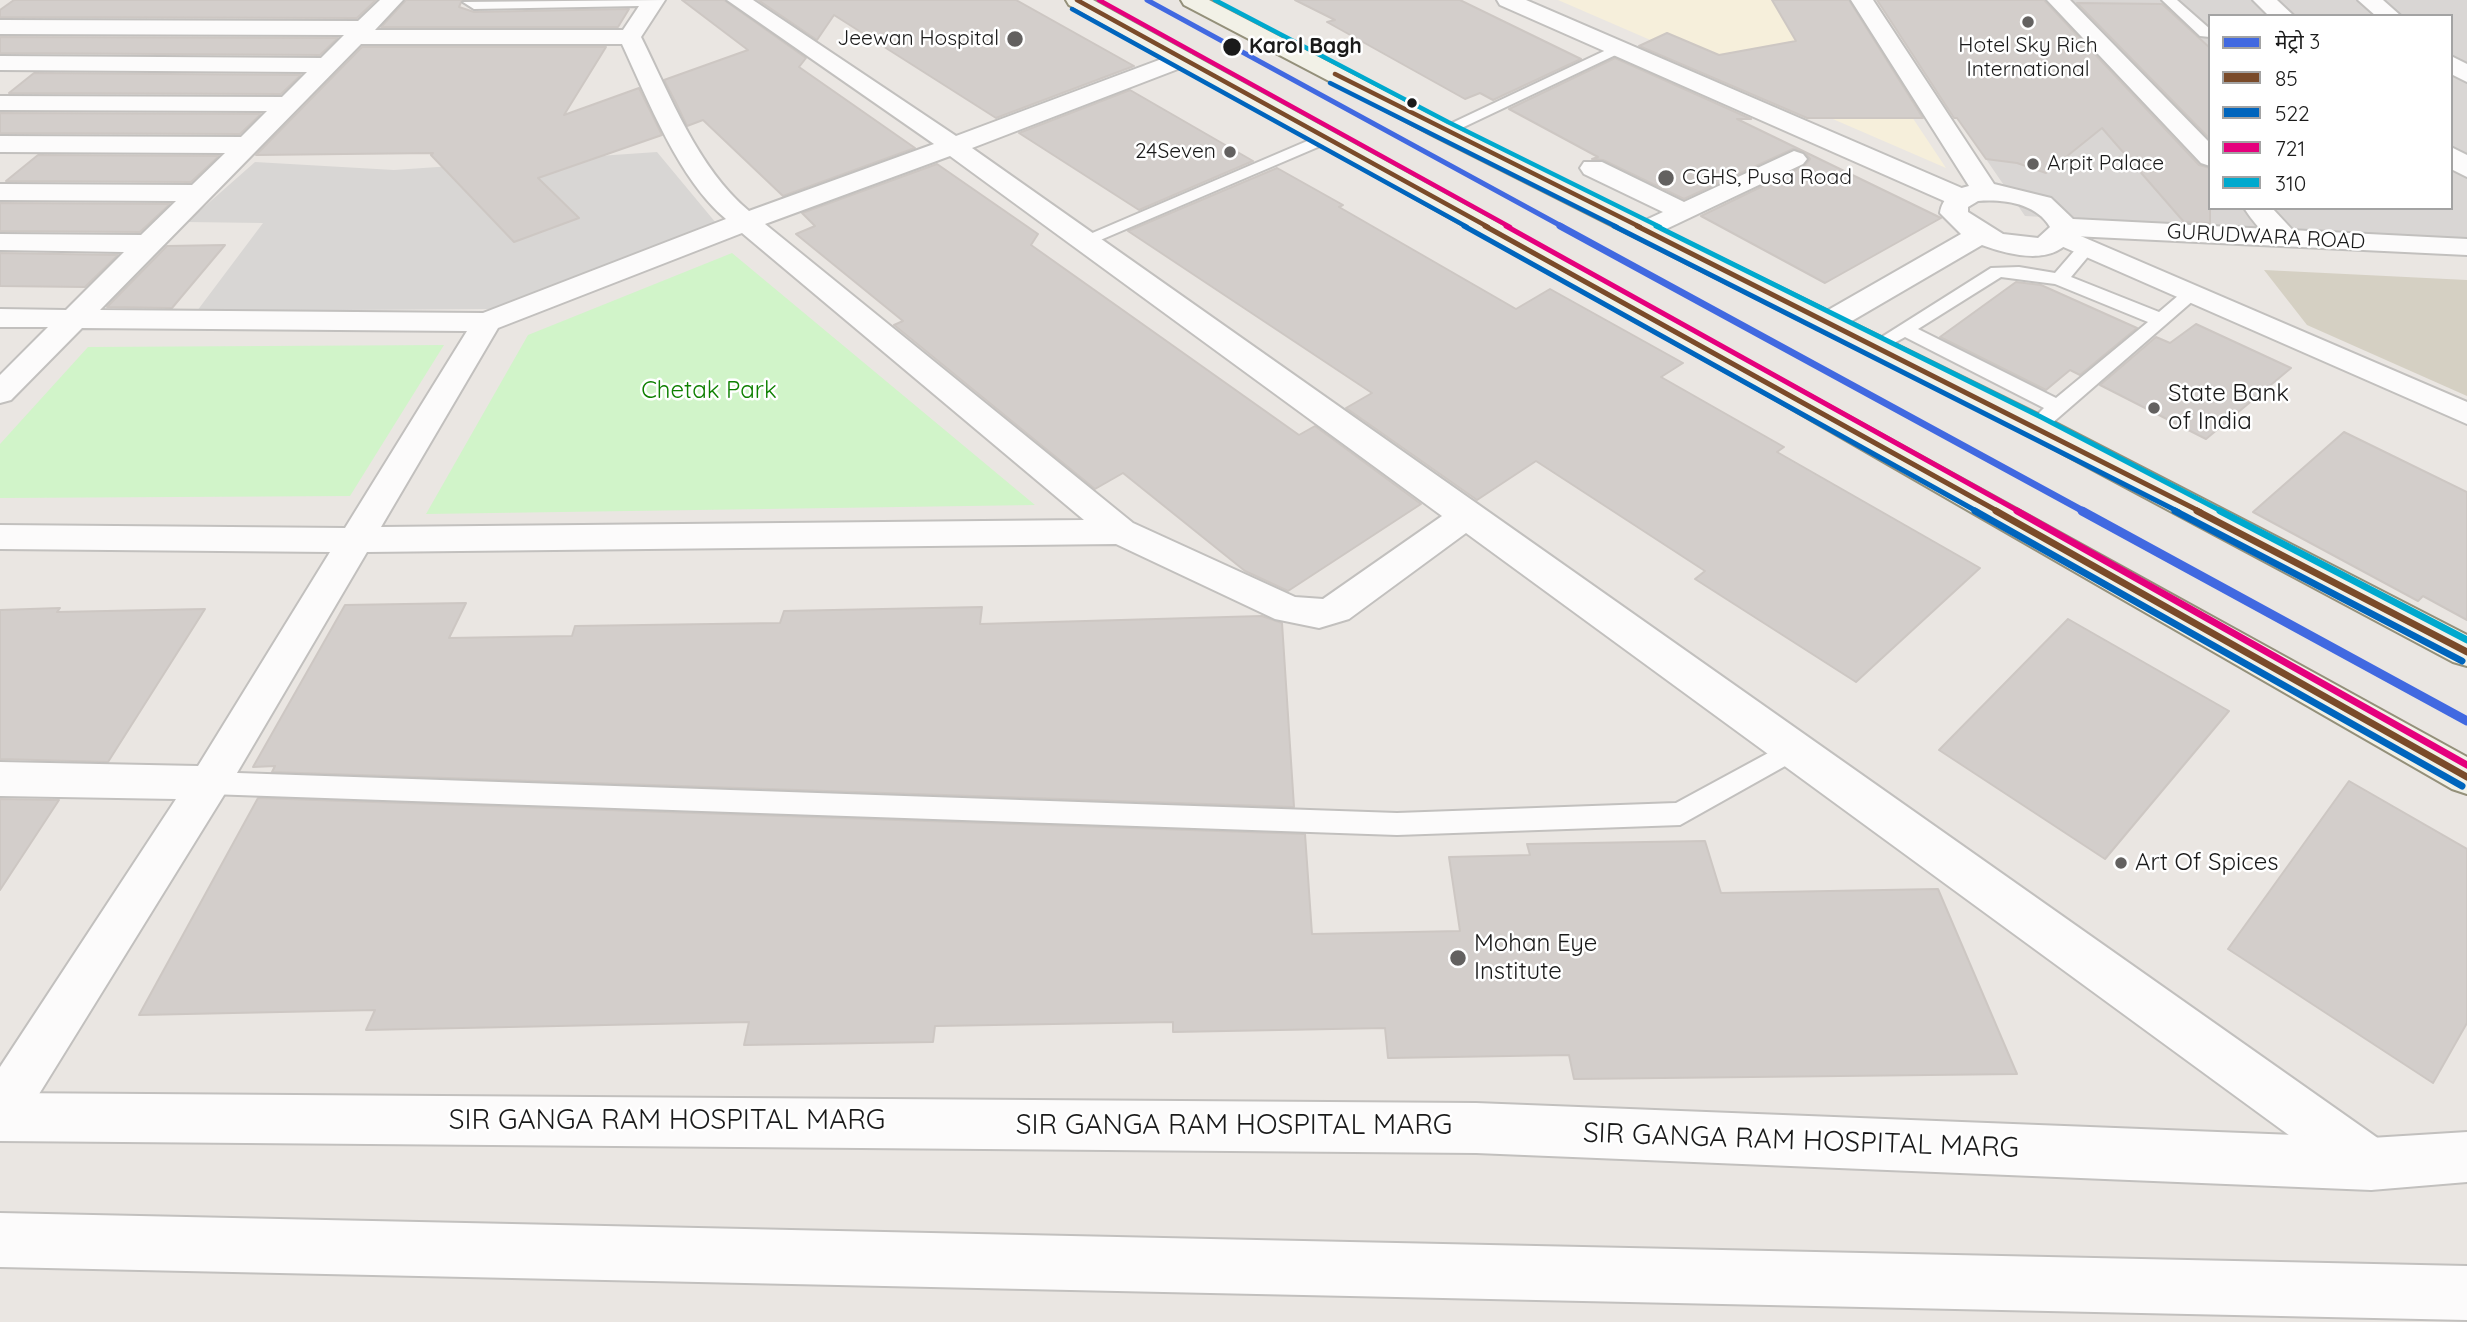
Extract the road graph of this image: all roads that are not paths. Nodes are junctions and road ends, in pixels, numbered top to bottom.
1 (392, 0) edge
2 (638, 0) edge
3 (654, 0) edge
4 (738, 0) edge
5 (1077, 0) edge
6 (1192, 0) edge
7 (1508, 0) edge
8 (1862, 0) edge
9 (2058, 0) edge
10 (2169, 0) edge
11 (2264, 0) edge
12 (2369, 0) edge
13 (475, 1) edge
14 (174, 7) dead end
15 (2281, 14) edge
16 (2387, 14) edge
17 (0, 27) edge
18 (150, 27) junction
19 (360, 33) junction
20 (2208, 33) edge
21 (444, 37) junction
22 (630, 37) junction
23 (1619, 48) junction
24 (1183, 59) junction
25 (0, 63) edge
26 (107, 64) junction
27 (327, 65) junction
28 (0, 103) edge
29 (61, 103) junction
30 (289, 104) junction
31 (1443, 131) junction
32 (1326, 138) junction
33 (247, 145) junction
34 (953, 146) junction
35 (4, 148) edge
36 (2208, 156) edge
37 (2453, 158) edge
38 (1794, 159) dead end
39 (1594, 168) dead end
40 (2467, 169) edge
41 (0, 192) edge
42 (200, 193) junction
43 (1973, 195) junction
44 (2260, 210) edge
45 (1684, 212) junction
46 (747, 221) junction
47 (1645, 231) junction
48 (1979, 235) junction
49 (2071, 237) junction
50 (2286, 238) junction
51 (1085, 240) junction
52 (0, 242) edge
53 (149, 244) junction
54 (2467, 247) edge
55 (2060, 278) junction
56 (2193, 293) junction
57 (0, 318) edge
58 (74, 319) junction
59 (2160, 320) junction
60 (487, 322) junction
61 (1828, 323) junction
62 (1905, 330) junction
63 (1876, 347) junction
64 (0, 393) edge
65 (2467, 414) edge
66 (2047, 416) junction
67 (1468, 514) junction
68 (1122, 532) junction
69 (0, 537) edge
70 (358, 540) junction
71 (2467, 652) edge
72 (1794, 749) junction
73 (2467, 777) edge
74 (0, 779) edge
75 (209, 783) junction
76 (0, 1111) edge
77 (0, 1117) edge
78 (2467, 1157) edge
79 (2371, 1164) junction
80 (0, 1240) edge
81 (2467, 1293) edge

1 - 19 street
2 - 13 street
3 - 22 street
4 - 34 street
5 - 24 main road
6 - 31 main road
7 - 23 street
8 - 43 street
9 - 36 street
10 - 20 lane
11 - 15 street
12 - 16 street
13 - 21 street
14 - 18 street
17 - 18 street
18 - 19 street
18 - 26 street
19 - 21 street
19 - 27 street
21 - 22 street
22 - 46 street
23 - 31 lane
23 - 43 street
24 - 32 main road
24 - 34 street
25 - 26 street
26 - 27 street
26 - 29 street
27 - 30 street
28 - 29 street
29 - 30 street
29 - 35 street
30 - 33 street
31 - 47 main road
32 - 51 lane
32 - 73 main road
33 - 35 street
33 - 42 street
34 - 46 street
34 - 51 street
37 - 40 street
38 - 45 street
39 - 45 street
41 - 42 street
42 - 53 street
43 - 48 street
43 - 49 street
44 - 50 street
45 - 47 street
46 - 60 street
46 - 68 street
47 - 61 main road
48 - 49 street
48 - 61 street
49 - 50 street, GURUDWARA ROAD
49 - 55 lane
49 - 56 street
50 - 54 street, GURUDWARA ROAD
51 - 67 street
52 - 53 street
53 - 58 street
55 - 59 lane
55 - 62 lane
56 - 59 lane
56 - 65 street
57 - 58 street
58 - 60 street
58 - 64 street
59 - 66 lane
60 - 70 street
61 - 63 main road
62 - 63 lane
62 - 66 lane
63 - 66 main road
66 - 71 main road
67 - 68 street
67 - 72 street
68 - 70 street
69 - 70 street
70 - 75 street
72 - 75 lane
72 - 79 street
74 - 75 street
75 - 76 street
77 - 79 street, SIR GANGA RAM HOSPITAL MARG
78 - 79 street, SIR GANGA RAM HOSPITAL MARG
80 - 81 street

